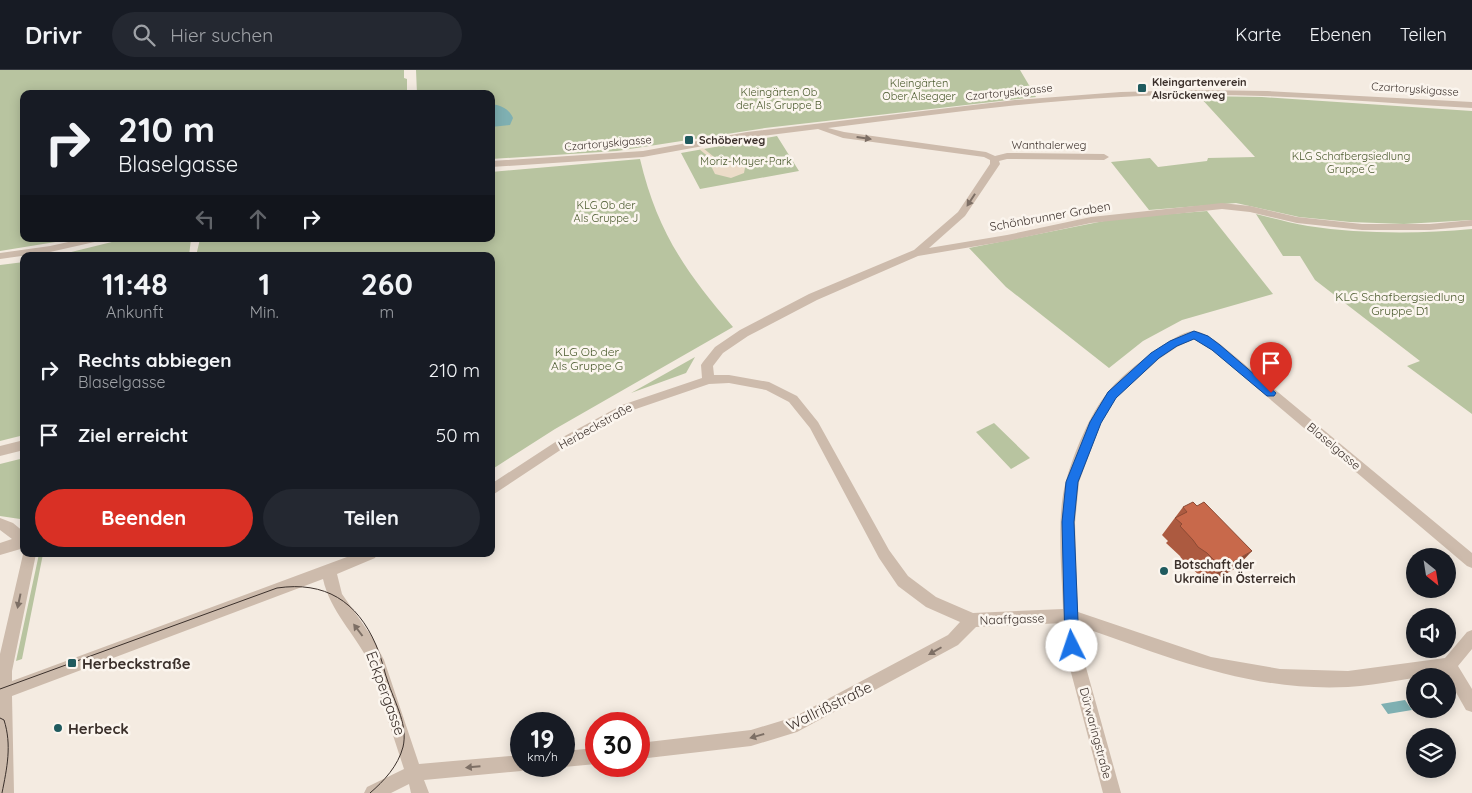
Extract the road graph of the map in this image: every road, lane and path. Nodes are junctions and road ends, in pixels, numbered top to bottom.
1 (1472, 106) edge
2 (817, 127) junction
3 (1104, 157) dead end
4 (994, 159) junction
5 (495, 164) edge
6 (1472, 224) edge
7 (82, 242) edge
8 (29, 252) edge
9 (20, 253) edge
10 (916, 253) junction
11 (0, 256) edge
12 (1194, 335) joint
13 (708, 380) junction
14 (20, 446) edge
15 (0, 451) edge
16 (495, 488) edge
17 (0, 524) edge
18 (20, 538) edge
19 (20, 543) edge
20 (0, 549) edge
21 (28, 557) edge
22 (363, 557) edge
23 (1472, 562) edge
24 (329, 571) junction
25 (1070, 616) junction
26 (972, 620) junction
27 (1472, 637) edge
28 (1449, 665) junction
29 (2, 692) edge
30 (1472, 704) edge
31 (650, 750) edge
32 (510, 764) edge
33 (413, 773) junction
34 (5, 793) edge
35 (373, 793) edge
36 (420, 793) edge
37 (1112, 793) edge

1 - 2 street, Czartoryskigasse
2 -> 4 street
2 - 5 street, Czartoryskigasse
3 - 4 street, Wanthalerweg
4 -> 10 street
6 - 10 street, Schönbrunner Graben
7 - 8 street
9 - 11 street
10 - 13 street, Schönbrunner Graben
12 - 23 street, Blaselgasse
12 - 25 street, Dürwaringstraße
13 - 16 street, Herbeckstraße
13 - 26 street, Naaffgasse
14 - 15 street
17 - 18 street
19 - 20 street
21 -> 29 street
22 - 24 street
24 - 29 street
33 -> 24 street, Eckpergasse
25 - 26 street, Naaffgasse
25 - 28 street, Naaffgasse
25 - 37 street, Dürwaringstraße
26 -> 31 street, Wallrißstraße
27 - 28 street
28 - 30 street
29 - 34 street
32 -> 33 street
33 - 35 street
33 - 36 street, Eckpergasse

